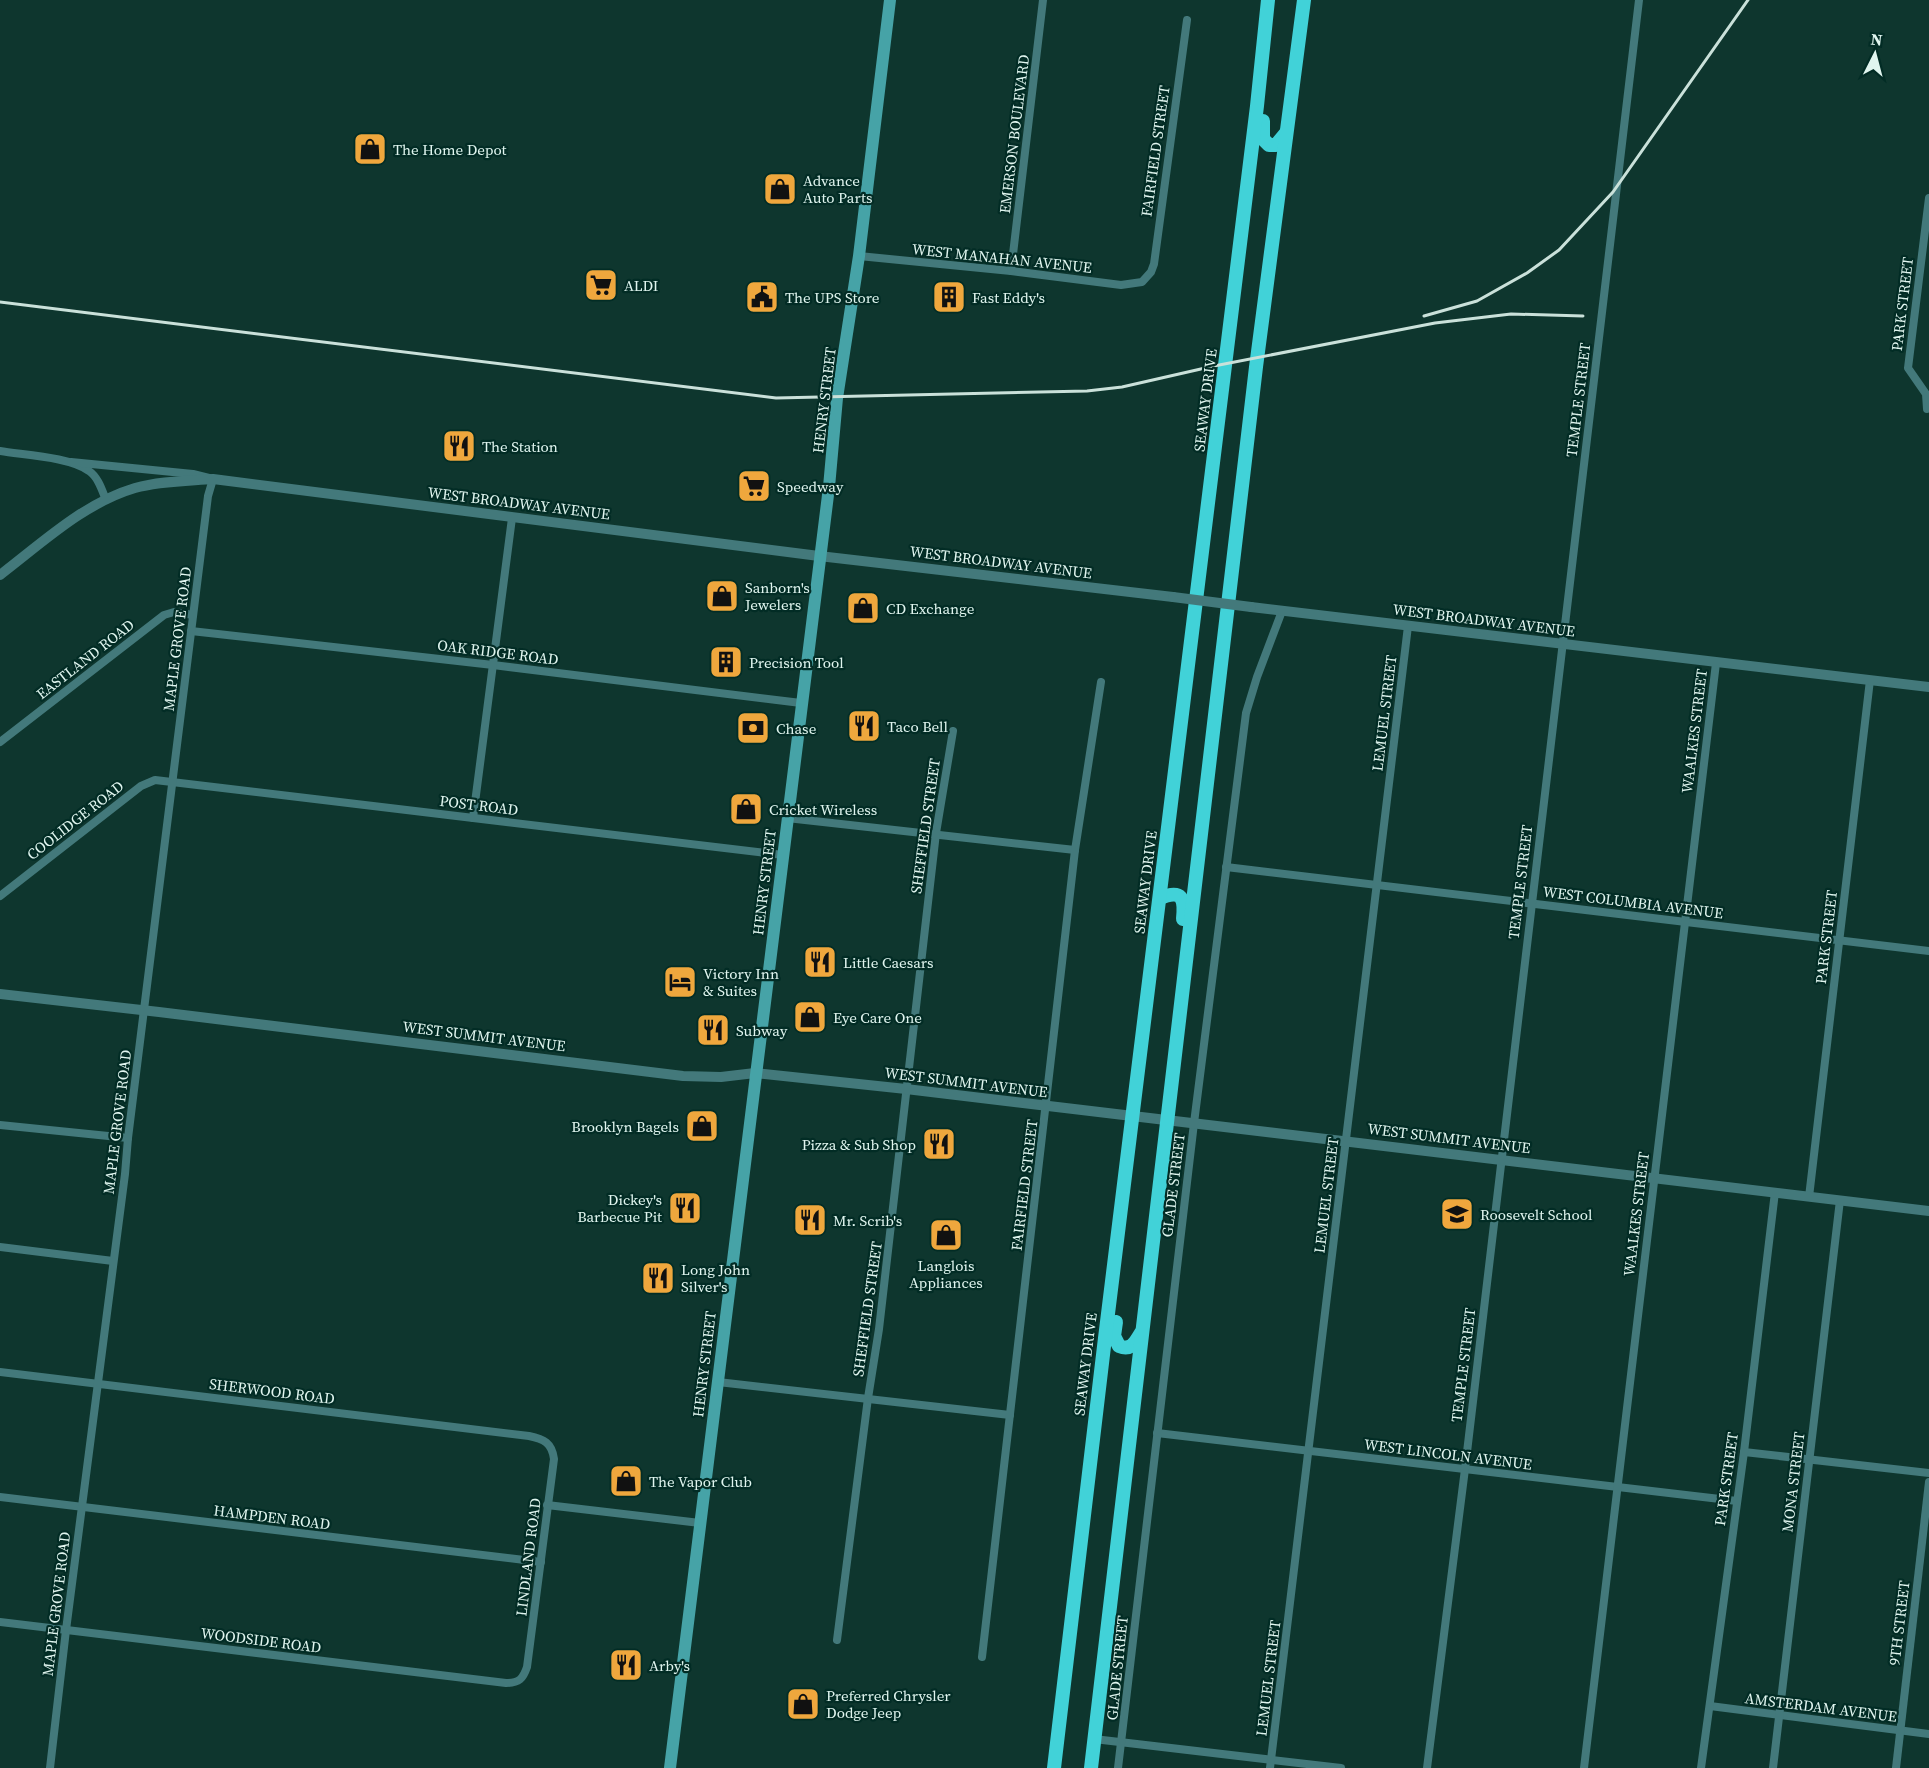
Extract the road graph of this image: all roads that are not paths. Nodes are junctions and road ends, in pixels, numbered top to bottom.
1 (890, 0) edge
2 (1043, 0) edge
3 (1268, 0) edge
4 (1276, 0) edge
5 (1304, 0) edge
6 (1639, 0) edge
7 (1187, 20) dead end
8 (1286, 132) junction
9 (1929, 198) edge
10 (859, 256) junction
11 (1011, 271) junction
12 (1142, 282) joint
13 (1926, 409) dead end
14 (0, 451) edge
15 (71, 462) junction
16 (213, 479) junction
17 (106, 500) junction
18 (512, 518) junction
19 (819, 556) junction
20 (0, 575) edge
21 (1282, 611) junction
22 (193, 615) junction
23 (1408, 626) junction
24 (191, 631) junction
25 (1562, 644) junction
26 (1716, 663) junction
27 (493, 664) junction
28 (1870, 680) junction
29 (1101, 682) dead end
30 (1929, 687) edge
31 (801, 703) junction
32 (953, 731) dead end
33 (0, 742) edge
34 (173, 782) junction
35 (473, 818) junction
36 (788, 818) junction
37 (936, 833) junction
38 (1075, 850) junction
39 (783, 855) junction
40 (1226, 867) junction
41 (1377, 885) junction
42 (0, 896) edge
43 (1160, 898) junction
44 (1531, 904) junction
45 (1684, 922) junction
46 (1839, 940) junction
47 (1929, 951) edge
48 (0, 994) edge
49 (145, 1011) junction
50 (755, 1073) junction
51 (906, 1089) junction
52 (1047, 1106) junction
53 (1132, 1116) junction
54 (1165, 1120) junction
55 (1194, 1123) junction
56 (0, 1125) edge
57 (128, 1138) junction
58 (1347, 1142) junction
59 (1128, 1150) junction
60 (1501, 1160) junction
61 (1654, 1178) junction
62 (1775, 1192) junction
63 (1809, 1197) junction
64 (1840, 1200) junction
65 (1929, 1211) edge
66 (0, 1247) edge
67 (113, 1261) junction
68 (1142, 1330) junction
69 (0, 1372) edge
70 (718, 1382) junction
71 (98, 1384) junction
72 (868, 1398) junction
73 (1010, 1415) junction
74 (1157, 1433) junction
75 (541, 1438) joint
76 (1308, 1451) junction
77 (1744, 1452) junction
78 (1809, 1460) junction
79 (1465, 1469) junction
80 (1929, 1473) edge
81 (1929, 1482) edge
82 (1618, 1487) junction
83 (0, 1497) edge
84 (1737, 1501) junction
85 (548, 1505) junction
86 (82, 1507) junction
87 (700, 1522) junction
88 (541, 1562) junction
89 (0, 1622) edge
90 (66, 1630) junction
91 (837, 1640) dead end
92 (982, 1657) dead end
93 (519, 1681) joint
94 (1710, 1706) junction
95 (1779, 1716) junction
96 (1900, 1730) junction
97 (1929, 1734) edge
98 (1094, 1739) junction
99 (1122, 1743) junction
100 (1271, 1764) edge
101 (51, 1768) edge
102 (670, 1768) edge
103 (1054, 1768) edge
104 (1091, 1768) edge
105 (1118, 1768) edge
106 (1341, 1768) edge
107 (1427, 1768) edge
108 (1584, 1768) edge
109 (1701, 1768) edge
110 (1773, 1768) edge
111 (1896, 1768) edge

1 - 10 main road, HENRY STREET
2 - 11 street, EMERSON BOULEVARD
3 - 43 highway, SEAWAY DRIVE
4 - 8 highway
5 - 8 highway
6 - 25 street, TEMPLE STREET
7 - 12 street, FAIRFIELD STREET
8 - 54 highway
9 - 13 street, PARK STREET
10 - 11 street, WEST MANAHAN AVENUE
10 - 19 main road, HENRY STREET
11 - 12 street, WEST MANAHAN AVENUE
14 - 15 street, WEST BROADWAY AVENUE
15 - 16 street, WEST BROADWAY AVENUE
15 - 17 street, WEST BROADWAY AVENUE
16 - 17 street
16 - 18 street, WEST BROADWAY AVENUE
16 - 22 street, MAPLE GROVE ROAD
17 - 20 street
18 - 19 street, WEST BROADWAY AVENUE
18 - 27 street
19 - 21 street, WEST BROADWAY AVENUE, bridge
19 - 31 main road, HENRY STREET
21 - 23 street, WEST BROADWAY AVENUE
21 - 40 street, GLADE STREET
22 - 24 street, MAPLE GROVE ROAD
22 - 33 street, EASTLAND ROAD
23 - 25 street, WEST BROADWAY AVENUE
23 - 41 street, LEMUEL STREET
24 - 27 street, OAK RIDGE ROAD
24 - 34 street, MAPLE GROVE ROAD
25 - 26 street, WEST BROADWAY AVENUE
25 - 44 street, TEMPLE STREET
26 - 28 street, WEST BROADWAY AVENUE
26 - 45 street, WAALKES STREET
27 - 31 street, OAK RIDGE ROAD
27 - 35 street
28 - 30 street, WEST BROADWAY AVENUE
28 - 46 street, PARK STREET
29 - 38 street, FAIRFIELD STREET
31 - 36 main road, HENRY STREET
32 - 37 street, SHEFFIELD STREET
34 - 35 street, POST ROAD
34 - 42 street, COOLIDGE ROAD
34 - 49 street, MAPLE GROVE ROAD
35 - 39 street, POST ROAD
36 - 37 street
36 - 39 main road, HENRY STREET
37 - 38 street
37 - 51 street, SHEFFIELD STREET
38 - 52 street, FAIRFIELD STREET
39 - 50 main road, HENRY STREET
40 - 41 street, WEST COLUMBIA AVENUE
40 - 55 street, GLADE STREET
41 - 44 street, WEST COLUMBIA AVENUE
41 - 58 street, LEMUEL STREET
43 - 53 highway, SEAWAY DRIVE
43 - 54 highway
44 - 45 street, WEST COLUMBIA AVENUE
44 - 60 street, TEMPLE STREET
45 - 46 street, WEST COLUMBIA AVENUE
45 - 61 street, WAALKES STREET
46 - 47 street, WEST COLUMBIA AVENUE
46 - 63 street, PARK STREET
48 - 49 street, WEST SUMMIT AVENUE
49 - 50 street, WEST SUMMIT AVENUE
49 - 57 street, MAPLE GROVE ROAD
50 - 51 street, WEST SUMMIT AVENUE
50 - 70 main road, HENRY STREET
51 - 52 street, WEST SUMMIT AVENUE
51 - 72 street, SHEFFIELD STREET
52 - 53 street, WEST SUMMIT AVENUE
52 - 73 street, FAIRFIELD STREET
53 - 54 street, WEST SUMMIT AVENUE
53 - 59 highway, SEAWAY DRIVE
54 - 55 street, WEST SUMMIT AVENUE
54 - 68 highway
55 - 58 street, WEST SUMMIT AVENUE
55 - 74 street, GLADE STREET
56 - 57 street
57 - 67 street, MAPLE GROVE ROAD
58 - 60 street, WEST SUMMIT AVENUE
58 - 76 street, LEMUEL STREET
59 - 68 highway
59 - 103 highway, SEAWAY DRIVE
60 - 61 street, WEST SUMMIT AVENUE
60 - 79 street, TEMPLE STREET
61 - 62 street, WEST SUMMIT AVENUE
61 - 82 street, WAALKES STREET
62 - 63 street, WEST SUMMIT AVENUE
62 - 77 street, PARK STREET
63 - 64 street, WEST SUMMIT AVENUE
64 - 65 street, WEST SUMMIT AVENUE
64 - 78 street, MONA STREET
66 - 67 street
67 - 71 street, MAPLE GROVE ROAD
68 - 98 highway
69 - 71 street, SHERWOOD ROAD
70 - 72 street
70 - 87 main road, HENRY STREET
71 - 75 street, SHERWOOD ROAD
71 - 86 street, MAPLE GROVE ROAD
72 - 73 street
72 - 91 street, SHEFFIELD STREET
73 - 92 street, FAIRFIELD STREET
74 - 76 street, WEST LINCOLN AVENUE
74 - 99 street, GLADE STREET
75 - 85 street, LINDLAND ROAD
76 - 79 street, WEST LINCOLN AVENUE
76 - 100 street, LEMUEL STREET
77 - 78 street
77 - 84 street, PARK STREET
78 - 80 street
78 - 95 street, MONA STREET
79 - 82 street, WEST LINCOLN AVENUE
79 - 107 street, TEMPLE STREET
81 - 96 street, 9TH STREET
82 - 84 street, WEST LINCOLN AVENUE
82 - 108 street, WAALKES STREET
83 - 86 street, HAMPDEN ROAD
84 - 94 street, PARK STREET
85 - 87 street
85 - 88 street, LINDLAND ROAD
86 - 88 street, HAMPDEN ROAD
86 - 90 street, MAPLE GROVE ROAD
87 - 102 main road, HENRY STREET
88 - 93 street, LINDLAND ROAD
89 - 90 street, WOODSIDE ROAD
90 - 93 street, WOODSIDE ROAD
90 - 101 street, MAPLE GROVE ROAD
94 - 95 street, AMSTERDAM AVENUE
94 - 109 street, PARK STREET
95 - 96 street, AMSTERDAM AVENUE
95 - 110 street, MONA STREET
96 - 97 street, AMSTERDAM AVENUE
96 - 111 street, 9TH STREET
98 - 99 street
98 - 104 highway
99 - 100 street
99 - 105 street, GLADE STREET
100 - 106 street

